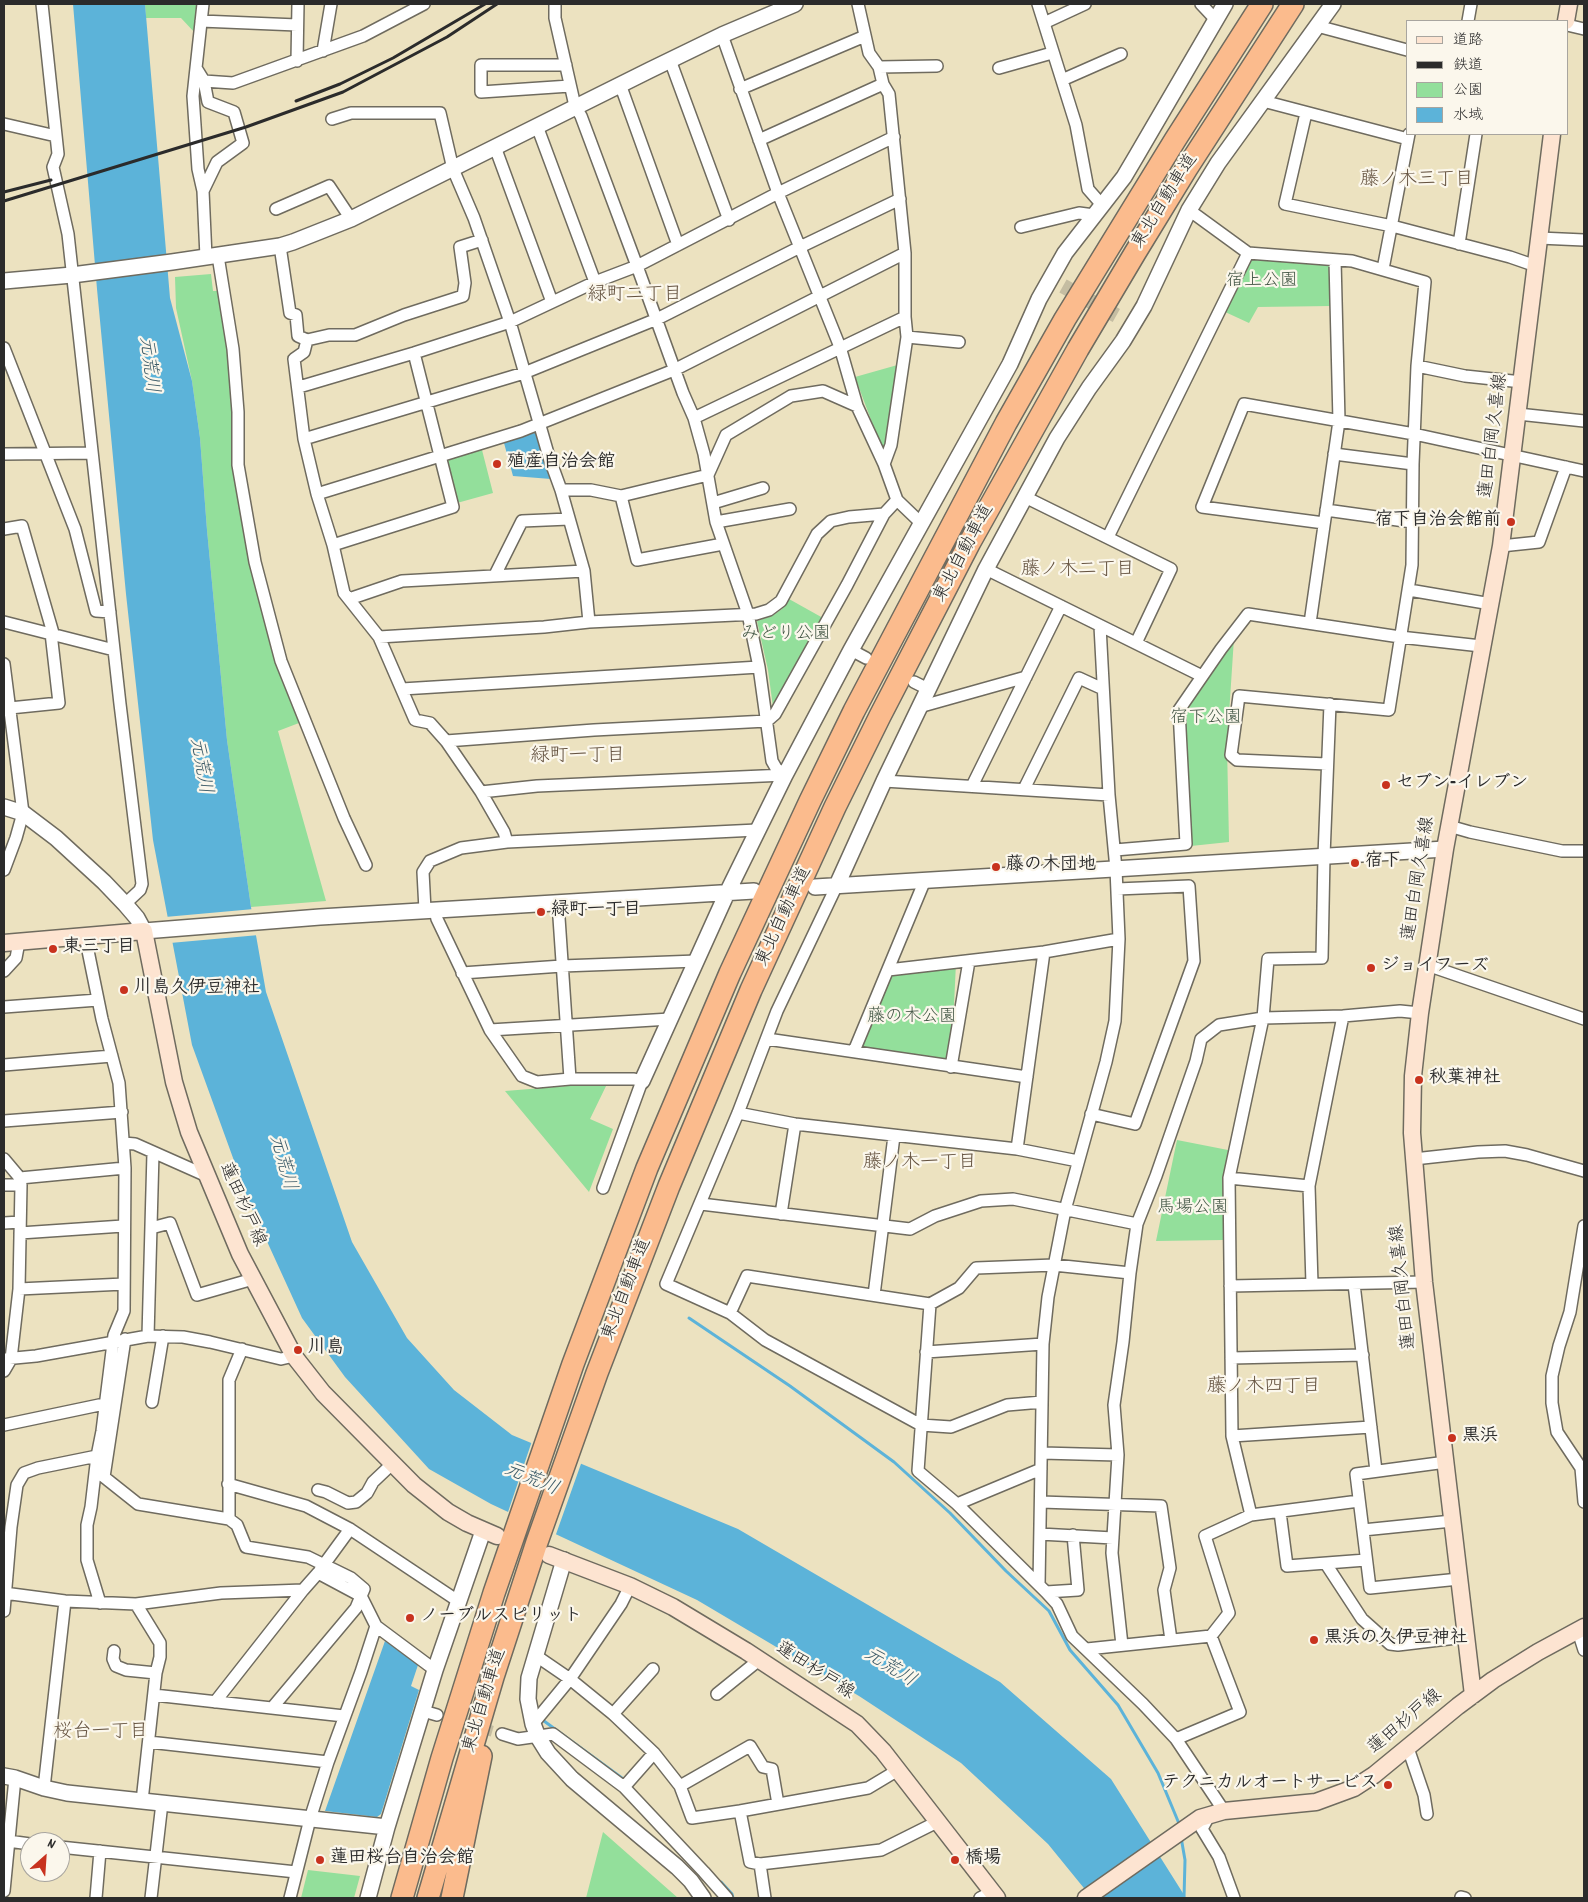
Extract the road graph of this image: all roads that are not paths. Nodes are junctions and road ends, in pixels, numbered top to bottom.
1 (42, 4) edge
2 (203, 4) edge
3 (298, 4) edge
4 (331, 4) edge
5 (424, 4) edge
6 (555, 4) edge
7 (795, 4) edge
8 (858, 4) edge
9 (1038, 4) edge
10 (1085, 4) edge
11 (1201, 4) edge
12 (1225, 4) edge
13 (1262, 4) edge
14 (1293, 4) edge
15 (1333, 4) edge
16 (1471, 4) edge
17 (1569, 4) edge
18 (1216, 20) junction
19 (1468, 20) edge
20 (1566, 20) edge
21 (201, 21) junction
22 (1044, 23) junction
23 (1568, 24) edge
24 (297, 25) junction
25 (1317, 26) junction
26 (1584, 29) edge
27 (722, 35) junction
28 (865, 36) junction
29 (1406, 50) edge
30 (323, 51) junction
31 (1052, 54) junction
32 (1121, 54) dead end
33 (670, 60) junction
34 (297, 61) junction
35 (566, 65) junction
36 (937, 66) dead end
37 (196, 68) junction
38 (879, 68) junction
39 (999, 68) dead end
40 (1062, 80) junction
41 (204, 81) junction
42 (620, 84) junction
43 (883, 84) junction
44 (570, 86) junction
45 (740, 89) junction
46 (1262, 101) junction
47 (575, 106) junction
48 (1306, 113) junction
49 (332, 120) dead end
50 (4, 124) edge
51 (537, 126) junction
52 (1476, 135) edge
53 (1552, 135) edge
54 (56, 136) junction
55 (1409, 136) edge
56 (894, 137) junction
57 (759, 140) junction
58 (496, 147) junction
59 (453, 169) junction
60 (203, 191) junction
61 (778, 194) junction
62 (900, 199) junction
63 (276, 209) dead end
64 (1098, 210) junction
65 (1189, 210) junction
66 (351, 219) junction
67 (728, 220) junction
68 (1021, 226) dead end
69 (1392, 226) junction
70 (1539, 238) junction
71 (482, 240) junction
72 (1584, 240) edge
73 (1459, 244) junction
74 (678, 245) junction
75 (280, 246) junction
76 (800, 246) junction
77 (1248, 253) junction
78 (905, 254) junction
79 (207, 257) junction
80 (1335, 260) junction
81 (637, 266) junction
82 (1536, 266) junction
83 (1383, 269) junction
84 (79, 274) junction
85 (4, 281) edge
86 (595, 282) junction
87 (820, 297) junction
88 (552, 302) junction
89 (905, 316) junction
90 (657, 319) junction
91 (510, 322) junction
92 (907, 338) junction
93 (307, 340) junction
94 (959, 342) dead end
95 (840, 347) junction
96 (4, 348) edge
97 (414, 353) junction
98 (1417, 366) junction
99 (674, 370) junction
100 (524, 373) junction
101 (1522, 382) junction
102 (299, 387) junction
103 (427, 403) junction
104 (857, 406) junction
105 (1518, 414) junction
106 (694, 418) junction
107 (1339, 421) junction
108 (1584, 421) edge
109 (540, 424) junction
110 (1414, 434) junction
111 (304, 438) junction
112 (44, 453) junction
113 (92, 453) junction
114 (4, 454) edge
115 (1334, 454) junction
116 (1513, 455) junction
117 (440, 456) junction
118 (884, 464) junction
119 (1413, 464) junction
120 (1566, 467) junction
121 (1584, 471) edge
122 (708, 476) junction
123 (763, 488) dead end
124 (561, 490) junction
125 (317, 494) junction
126 (621, 496) junction
127 (1025, 497) junction
128 (898, 500) junction
129 (712, 503) junction
130 (790, 509) dead end
131 (1326, 510) junction
132 (884, 514) junction
133 (569, 519) junction
134 (716, 522) junction
135 (1412, 522) junction
136 (922, 524) junction
137 (1324, 524) junction
138 (4, 529) edge
139 (1108, 537) junction
140 (723, 544) junction
141 (333, 545) junction
142 (1501, 546) junction
143 (986, 569) junction
144 (584, 570) junction
145 (495, 575) junction
146 (1409, 590) junction
147 (349, 599) junction
148 (1490, 604) junction
149 (1061, 606) junction
150 (110, 612) junction
151 (748, 614) junction
152 (4, 622) edge
153 (589, 622) junction
154 (1310, 623) junction
155 (1100, 626) junction
156 (52, 633) junction
157 (379, 637) junction
158 (1400, 637) junction
159 (1136, 643) junction
160 (1481, 646) junction
161 (114, 650) junction
162 (851, 650) junction
163 (866, 658) dead end
164 (4, 664) edge
165 (759, 667) junction
166 (1202, 676) junction
167 (1026, 677) junction
168 (914, 682) dead end
169 (928, 688) junction
170 (402, 689) junction
171 (1103, 689) junction
172 (1330, 704) junction
173 (8, 706) edge
174 (919, 707) junction
175 (768, 721) junction
176 (446, 741) junction
177 (1328, 764) junction
178 (785, 775) junction
179 (884, 781) junction
180 (972, 786) junction
181 (1024, 789) junction
182 (480, 792) junction
183 (1109, 795) junction
184 (4, 807) edge
185 (23, 813) junction
186 (1449, 826) junction
187 (757, 830) junction
188 (507, 842) junction
189 (1445, 849) junction
190 (1115, 850) junction
191 (1584, 851) edge
192 (1324, 856) junction
193 (366, 865) dead end
194 (1116, 869) junction
195 (4, 870) edge
196 (925, 880) junction
197 (837, 886) junction
198 (815, 887) dead end
199 (1117, 889) junction
200 (754, 891) dead end
201 (727, 893) junction
202 (558, 903) junction
203 (125, 904) junction
204 (430, 910) junction
205 (151, 930) junction
206 (84, 936) junction
207 (1119, 939) junction
208 (11, 943) edge
209 (1044, 952) junction
210 (697, 961) junction
211 (969, 961) junction
212 (1427, 965) junction
213 (562, 966) junction
214 (888, 970) junction
215 (4, 971) edge
216 (462, 973) junction
217 (98, 1000) junction
218 (4, 1007) edge
219 (1420, 1013) junction
220 (1343, 1016) junction
221 (1263, 1018) junction
222 (670, 1019) junction
223 (1584, 1019) edge
224 (566, 1024) junction
225 (490, 1030) junction
226 (767, 1039) junction
227 (854, 1051) junction
228 (112, 1056) junction
229 (4, 1064) edge
230 (951, 1067) junction
231 (1027, 1077) junction
232 (570, 1079) junction
233 (642, 1081) junction
234 (122, 1112) junction
235 (738, 1113) junction
236 (1091, 1114) junction
237 (4, 1121) edge
238 (795, 1124) junction
239 (894, 1136) junction
240 (124, 1143) junction
241 (1017, 1149) junction
242 (153, 1153) junction
243 (4, 1159) edge
244 (1414, 1159) junction
245 (1078, 1161) junction
246 (125, 1168) junction
247 (1584, 1171) edge
248 (206, 1176) junction
249 (1228, 1178) junction
250 (20, 1182) junction
251 (4, 1185) edge
252 (1309, 1186) junction
253 (603, 1188) dead end
254 (701, 1204) junction
255 (1065, 1210) junction
256 (781, 1214) junction
257 (4, 1223) edge
258 (1137, 1224) junction
259 (124, 1226) junction
260 (882, 1226) junction
261 (1584, 1226) edge
262 (20, 1228) junction
263 (151, 1228) junction
264 (1054, 1265) junction
265 (1130, 1273) junction
266 (253, 1279) junction
267 (1424, 1282) junction
268 (124, 1284) junction
269 (1312, 1284) junction
270 (1354, 1284) junction
271 (1230, 1286) junction
272 (19, 1290) junction
273 (874, 1295) junction
274 (930, 1304) junction
275 (730, 1313) junction
276 (148, 1336) junction
277 (163, 1336) junction
278 (120, 1340) junction
279 (1044, 1344) junction
280 (242, 1349) junction
281 (926, 1352) junction
282 (1362, 1355) junction
283 (294, 1356) junction
284 (1231, 1358) junction
285 (8, 1359) edge
286 (4, 1371) edge
287 (152, 1402) dead end
288 (1042, 1402) junction
289 (104, 1404) junction
290 (4, 1425) edge
291 (921, 1425) junction
292 (1370, 1427) junction
293 (1232, 1436) junction
294 (1042, 1453) junction
295 (1118, 1455) junction
296 (96, 1456) junction
297 (1446, 1462) junction
298 (392, 1464) junction
299 (1041, 1469) junction
300 (1376, 1471) junction
301 (228, 1484) junction
302 (318, 1490) dead end
303 (335, 1497) junction
304 (1359, 1501) junction
305 (1041, 1502) junction
306 (1584, 1502) edge
307 (1116, 1503) junction
308 (957, 1504) junction
309 (1280, 1512) junction
310 (1251, 1515) junction
311 (326, 1516) junction
312 (229, 1519) junction
313 (1452, 1521) junction
314 (350, 1529) junction
315 (1363, 1530) junction
316 (498, 1533) junction
317 (1040, 1534) junction
318 (1074, 1535) junction
319 (1113, 1538) junction
320 (550, 1552) junction
321 (1366, 1560) junction
322 (1326, 1564) junction
323 (321, 1569) junction
324 (1459, 1579) junction
325 (630, 1586) junction
326 (1043, 1588) junction
327 (303, 1590) junction
328 (5, 1593) edge
329 (361, 1596) junction
330 (458, 1600) junction
331 (65, 1601) junction
332 (100, 1603) junction
333 (136, 1604) junction
334 (4, 1610) edge
335 (376, 1626) junction
336 (1581, 1629) edge
337 (1211, 1636) junction
338 (1465, 1637) junction
339 (1171, 1640) junction
340 (1122, 1645) junction
341 (1087, 1649) junction
342 (1584, 1650) edge
343 (114, 1651) dead end
344 (535, 1655) junction
345 (759, 1660) junction
346 (435, 1670) junction
347 (654, 1670) dead end
348 (156, 1673) junction
349 (494, 1677) junction
350 (570, 1679) junction
351 (717, 1694) dead end
352 (154, 1695) junction
353 (1473, 1695) junction
354 (216, 1702) junction
355 (272, 1708) junction
356 (613, 1714) junction
357 (344, 1716) junction
358 (535, 1731) junction
359 (502, 1734) tunnel mouth
360 (1176, 1739) junction
361 (149, 1742) junction
362 (1408, 1748) junction
363 (654, 1753) junction
364 (328, 1762) junction
365 (898, 1770) junction
366 (9, 1777) edge
367 (680, 1786) junction
368 (624, 1787) junction
369 (44, 1788) junction
370 (142, 1801) junction
371 (162, 1803) junction
372 (778, 1804) junction
373 (740, 1811) junction
374 (1217, 1813) junction
375 (1427, 1814) dead end
376 (310, 1819) junction
377 (937, 1822) junction
378 (387, 1827) junction
379 (8, 1841) junction
380 (20, 1843) edge
381 (70, 1848) edge
382 (100, 1851) junction
383 (155, 1857) junction
384 (760, 1864) junction
385 (296, 1872) junction
386 (4, 1891) edge
387 (4, 1894) edge
388 (990, 1896) edge
389 (4, 1898) edge
390 (96, 1898) edge
391 (150, 1898) edge
392 (290, 1898) edge
393 (368, 1898) edge
394 (402, 1898) edge
395 (428, 1898) edge
396 (452, 1898) edge
397 (703, 1898) edge
398 (727, 1898) edge
399 (764, 1898) edge
400 (1086, 1898) edge
401 (1234, 1898) edge

1 - 54 street
2 - 21 street
3 - 24 street
4 - 30 street
5 - 30 street
6 - 35 street
7 - 27 street
8 - 28 street
9 - 22 street
10 - 22 street
11 - 18 street
12 - 18 street
13 - 316 highway, 東北自動車道
14 - 320 highway, 東北自動車道
15 - 25 street
16 - 19 street
17 - 20 main road
18 - 64 street
21 - 24 street
21 - 37 street
22 - 31 street
23 - 26 street
24 - 34 street
25 - 29 street
25 - 46 street
27 - 33 street
27 - 45 street
28 - 38 street
28 - 45 street
30 - 34 street
31 - 39 street
31 - 40 street
32 - 40 street
33 - 42 street
33 - 67 street
34 - 41 street
35 - 44 street
35 - 44 street
36 - 38 street
37 - 41 street
37 - 60 street
38 - 43 street
40 - 64 street
41 - 60 street
42 - 47 street
42 - 74 street
43 - 56 street
43 - 57 street
44 - 47 street
45 - 57 street
46 - 48 street
46 - 65 street
47 - 51 street
47 - 81 street
48 - 55 street
48 - 69 street
49 - 59 street
50 - 54 street
51 - 58 street
51 - 86 street
52 - 73 street
53 - 70 main road, 蓮田白岡久喜線
54 - 84 street
55 - 69 street
56 - 61 street
56 - 62 street
57 - 61 street
58 - 59 street
58 - 88 street
59 - 66 street
59 - 71 street
60 - 79 street
61 - 67 street
61 - 76 street
62 - 76 street
62 - 78 street
63 - 66 street
64 - 68 street
64 - 136 street
65 - 77 street
65 - 127 street
66 - 75 street
67 - 74 street
69 - 73 street
69 - 83 street
70 - 72 street
70 - 82 main road, 蓮田白岡久喜線
71 - 91 street
71 - 93 street
73 - 82 street
74 - 81 street
75 - 79 street
75 - 93 street
76 - 87 street
76 - 90 street
77 - 80 street
77 - 139 street
78 - 87 street
78 - 89 street
79 - 84 street
79 - 193 street
80 - 83 street
80 - 107 street
81 - 86 street
81 - 90 street
82 - 101 main road, 蓮田白岡久喜線
83 - 98 street
84 - 85 street
84 - 113 street
86 - 88 street
87 - 95 street
87 - 99 street
88 - 91 street
89 - 92 street
89 - 95 street
90 - 99 street
90 - 100 street
91 - 97 street
91 - 100 street
92 - 94 street
92 - 118 street
93 - 102 street
95 - 104 street
95 - 106 street
96 - 112 street
97 - 102 street
97 - 103 street
98 - 101 street
98 - 110 street
99 - 106 street
99 - 109 street
100 - 103 street
100 - 109 street
101 - 105 main road, 蓮田白岡久喜線
102 - 111 street
103 - 111 street
103 - 117 street
104 - 118 street
104 - 122 street
105 - 108 street
105 - 116 main road, 蓮田白岡久喜線
106 - 122 street
107 - 110 street
107 - 115 street
107 - 137 street
109 - 117 street
109 - 124 street
110 - 116 street
110 - 119 street
111 - 125 street
112 - 113 street
112 - 114 street
112 - 150 street
113 - 150 street
115 - 119 street
115 - 131 street
116 - 120 street
116 - 142 main road, 蓮田白岡久喜線
117 - 125 street
117 - 141 street
118 - 128 street
119 - 135 street
120 - 121 street
120 - 142 street
122 - 126 street
122 - 129 street
123 - 129 street
124 - 126 street
124 - 133 street
125 - 141 street
126 - 140 street
127 - 139 street
127 - 143 street
128 - 132 street
128 - 136 street
129 - 134 street
130 - 134 street
131 - 135 street
131 - 137 street
132 - 151 street
132 - 175 street
133 - 144 street
133 - 145 street
134 - 140 street
135 - 146 street
136 - 162 street
137 - 154 street
138 - 156 street
139 - 159 street
140 - 151 street
141 - 147 street
142 - 148 main road, 蓮田白岡久喜線
143 - 149 street
143 - 169 street
144 - 145 street
144 - 153 street
145 - 147 street
146 - 148 street
146 - 158 street
147 - 157 street
148 - 160 main road, 蓮田白岡久喜線
149 - 155 street
149 - 167 street
150 - 161 street
151 - 153 street
151 - 165 street
152 - 156 street
153 - 157 street
154 - 158 street
154 - 166 street
155 - 159 street
155 - 171 street
156 - 161 street
156 - 173 street
157 - 170 street
158 - 160 street
158 - 172 street
159 - 166 street
160 - 186 main road, 蓮田白岡久喜線
161 - 203 street
162 - 163 street
162 - 178 street
164 - 173 street
165 - 170 street
165 - 175 street
166 - 190 street
167 - 174 street
167 - 180 street
168 - 169 street
169 - 174 street
170 - 176 street
171 - 181 street
171 - 183 street
172 - 177 street
172 - 177 street
173 - 185 street
174 - 179 street
175 - 176 street
175 - 178 street
176 - 182 street
177 - 192 street
178 - 182 street
178 - 187 street
179 - 180 street
179 - 197 street
180 - 181 street
181 - 183 street
182 - 188 street
183 - 190 street
184 - 185 street
185 - 195 street
185 - 203 street
186 - 189 main road, 蓮田白岡久喜線
186 - 191 street
187 - 188 street
187 - 201 street
188 - 204 street
189 - 192 street
189 - 212 main road, 蓮田白岡久喜線
190 - 194 street
192 - 194 street
192 - 221 street
194 - 196 street
194 - 199 street
196 - 197 street
196 - 214 street
197 - 198 street
197 - 226 street
199 - 207 street
199 - 236 street
200 - 201 street
201 - 202 street
201 - 210 street
202 - 204 street
202 - 213 street
203 - 205 street
204 - 205 street
204 - 216 street
205 - 206 main road
205 - 248 main road, 蓮田杉戸線
206 - 208 main road
206 - 217 street
207 - 209 street
207 - 236 street
208 - 215 street
209 - 211 street
209 - 231 street
210 - 213 street
210 - 222 street
211 - 214 street
211 - 230 street
212 - 219 main road, 蓮田白岡久喜線
212 - 223 street
213 - 216 street
213 - 224 street
214 - 227 street
216 - 225 street
217 - 218 street
217 - 228 street
219 - 220 street
219 - 244 main road, 蓮田白岡久喜線
220 - 221 street
220 - 252 street
221 - 249 street
221 - 258 street
222 - 224 street
222 - 233 street
224 - 225 street
224 - 232 street
225 - 232 street
226 - 227 street
226 - 235 street
227 - 230 street
228 - 229 street
228 - 234 street
230 - 231 street
231 - 241 street
232 - 233 street
233 - 253 street
234 - 237 street
234 - 240 street
235 - 238 street
235 - 254 street
236 - 245 street
238 - 239 street
238 - 256 street
239 - 241 street
239 - 260 street
240 - 242 street
240 - 246 street
241 - 245 street
242 - 248 street
242 - 263 street
243 - 250 street
244 - 247 street
244 - 267 main road, 蓮田白岡久喜線
245 - 255 street
246 - 250 street
246 - 259 street
248 - 266 main road, 蓮田杉戸線
249 - 252 street
249 - 271 street
250 - 251 street
250 - 262 street
252 - 269 street
254 - 256 street
254 - 275 street
255 - 258 street
255 - 260 street
255 - 264 street
256 - 260 street
257 - 262 street
258 - 265 street
259 - 262 street
259 - 268 street
260 - 273 street
261 - 306 street
262 - 272 street
263 - 266 street
263 - 276 street
264 - 265 street
264 - 274 street
264 - 279 street
265 - 295 street
266 - 283 main road, 蓮田杉戸線
267 - 270 street
267 - 297 main road, 蓮田白岡久喜線
268 - 272 street
268 - 278 street
269 - 270 street
269 - 271 street
270 - 282 street
271 - 284 street
272 - 285 street
273 - 274 street
273 - 275 street
274 - 281 street
275 - 291 street
276 - 277 street
276 - 278 street
277 - 280 street
277 - 287 street
278 - 285 street
278 - 289 street
278 - 312 street
279 - 281 street
279 - 288 street
280 - 283 street
280 - 301 street
281 - 291 street
282 - 284 street
282 - 292 street
283 - 298 main road, 蓮田杉戸線
284 - 293 street
285 - 286 street
288 - 291 street
288 - 294 street
289 - 290 street
289 - 296 street
291 - 308 street
292 - 293 street
292 - 300 street
293 - 310 street
294 - 295 street
294 - 299 street
295 - 307 street
296 - 328 street
296 - 332 street
297 - 300 street
297 - 313 main road, 蓮田白岡久喜線
298 - 303 street
298 - 316 main road, 蓮田杉戸線
299 - 305 street
299 - 308 street
300 - 304 street
301 - 311 street
301 - 312 street
302 - 303 street
303 - 311 street
304 - 309 street
304 - 315 street
305 - 307 street
305 - 317 street
307 - 319 street
307 - 339 street
308 - 326 street
309 - 310 street
309 - 322 street
310 - 337 street
311 - 314 street
312 - 323 street
313 - 315 street
313 - 324 main road, 蓮田白岡久喜線
314 - 323 street
314 - 330 street
315 - 321 street
316 - 330 street
316 - 394 highway, 東北自動車道
317 - 318 street
317 - 326 street
318 - 319 street
318 - 326 street
319 - 340 street
320 - 325 main road, 蓮田杉戸線
320 - 344 street
320 - 349 highway, 東北自動車道
321 - 322 street
321 - 324 street
322 - 338 street
323 - 327 street
323 - 329 street
324 - 338 main road, 蓮田白岡久喜線
325 - 345 main road, 蓮田杉戸線
325 - 350 street
326 - 341 street
327 - 333 street
327 - 354 street
328 - 331 street
328 - 334 street
329 - 335 street
329 - 355 street
330 - 346 street
331 - 332 street
331 - 369 street
332 - 333 street
333 - 348 street
335 - 346 street
335 - 357 street
336 - 342 street
336 - 353 main road, 蓮田杉戸線
337 - 339 street
337 - 360 street
338 - 353 main road, 蓮田白岡久喜線
339 - 340 street
340 - 341 street
341 - 360 street
343 - 348 street
344 - 350 street
344 - 358 street
345 - 351 street
345 - 365 main road, 蓮田杉戸線
346 - 378 street
347 - 356 street
348 - 352 street
349 - 395 highway, 東北自動車道
349 - 396 highway
350 - 356 street
350 - 358 street
352 - 354 street
352 - 361 street
353 - 362 main road, 蓮田杉戸線
354 - 355 street
355 - 357 street
356 - 363 street
357 - 364 street
358 - 359 street
358 - 368 street
358 - 397 street
360 - 374 street
361 - 364 street
361 - 370 street
362 - 374 main road, 蓮田杉戸線
362 - 375 street
363 - 367 street
363 - 368 street
364 - 376 street
365 - 372 street
365 - 377 main road, 蓮田杉戸線
366 - 369 street
366 - 379 street
367 - 372 street
367 - 373 street
368 - 398 street
369 - 370 street
370 - 371 street
371 - 376 street
371 - 383 street
372 - 373 street
373 - 384 street
374 - 400 main road, 蓮田杉戸線
374 - 401 street
376 - 378 street
376 - 385 street
377 - 384 street
377 - 388 main road, 蓮田杉戸線
378 - 393 street
379 - 380 street
379 - 386 street
381 - 382 street
382 - 383 street
382 - 390 street
383 - 385 street
383 - 391 street
384 - 399 street
385 - 392 street
387 - 389 street

